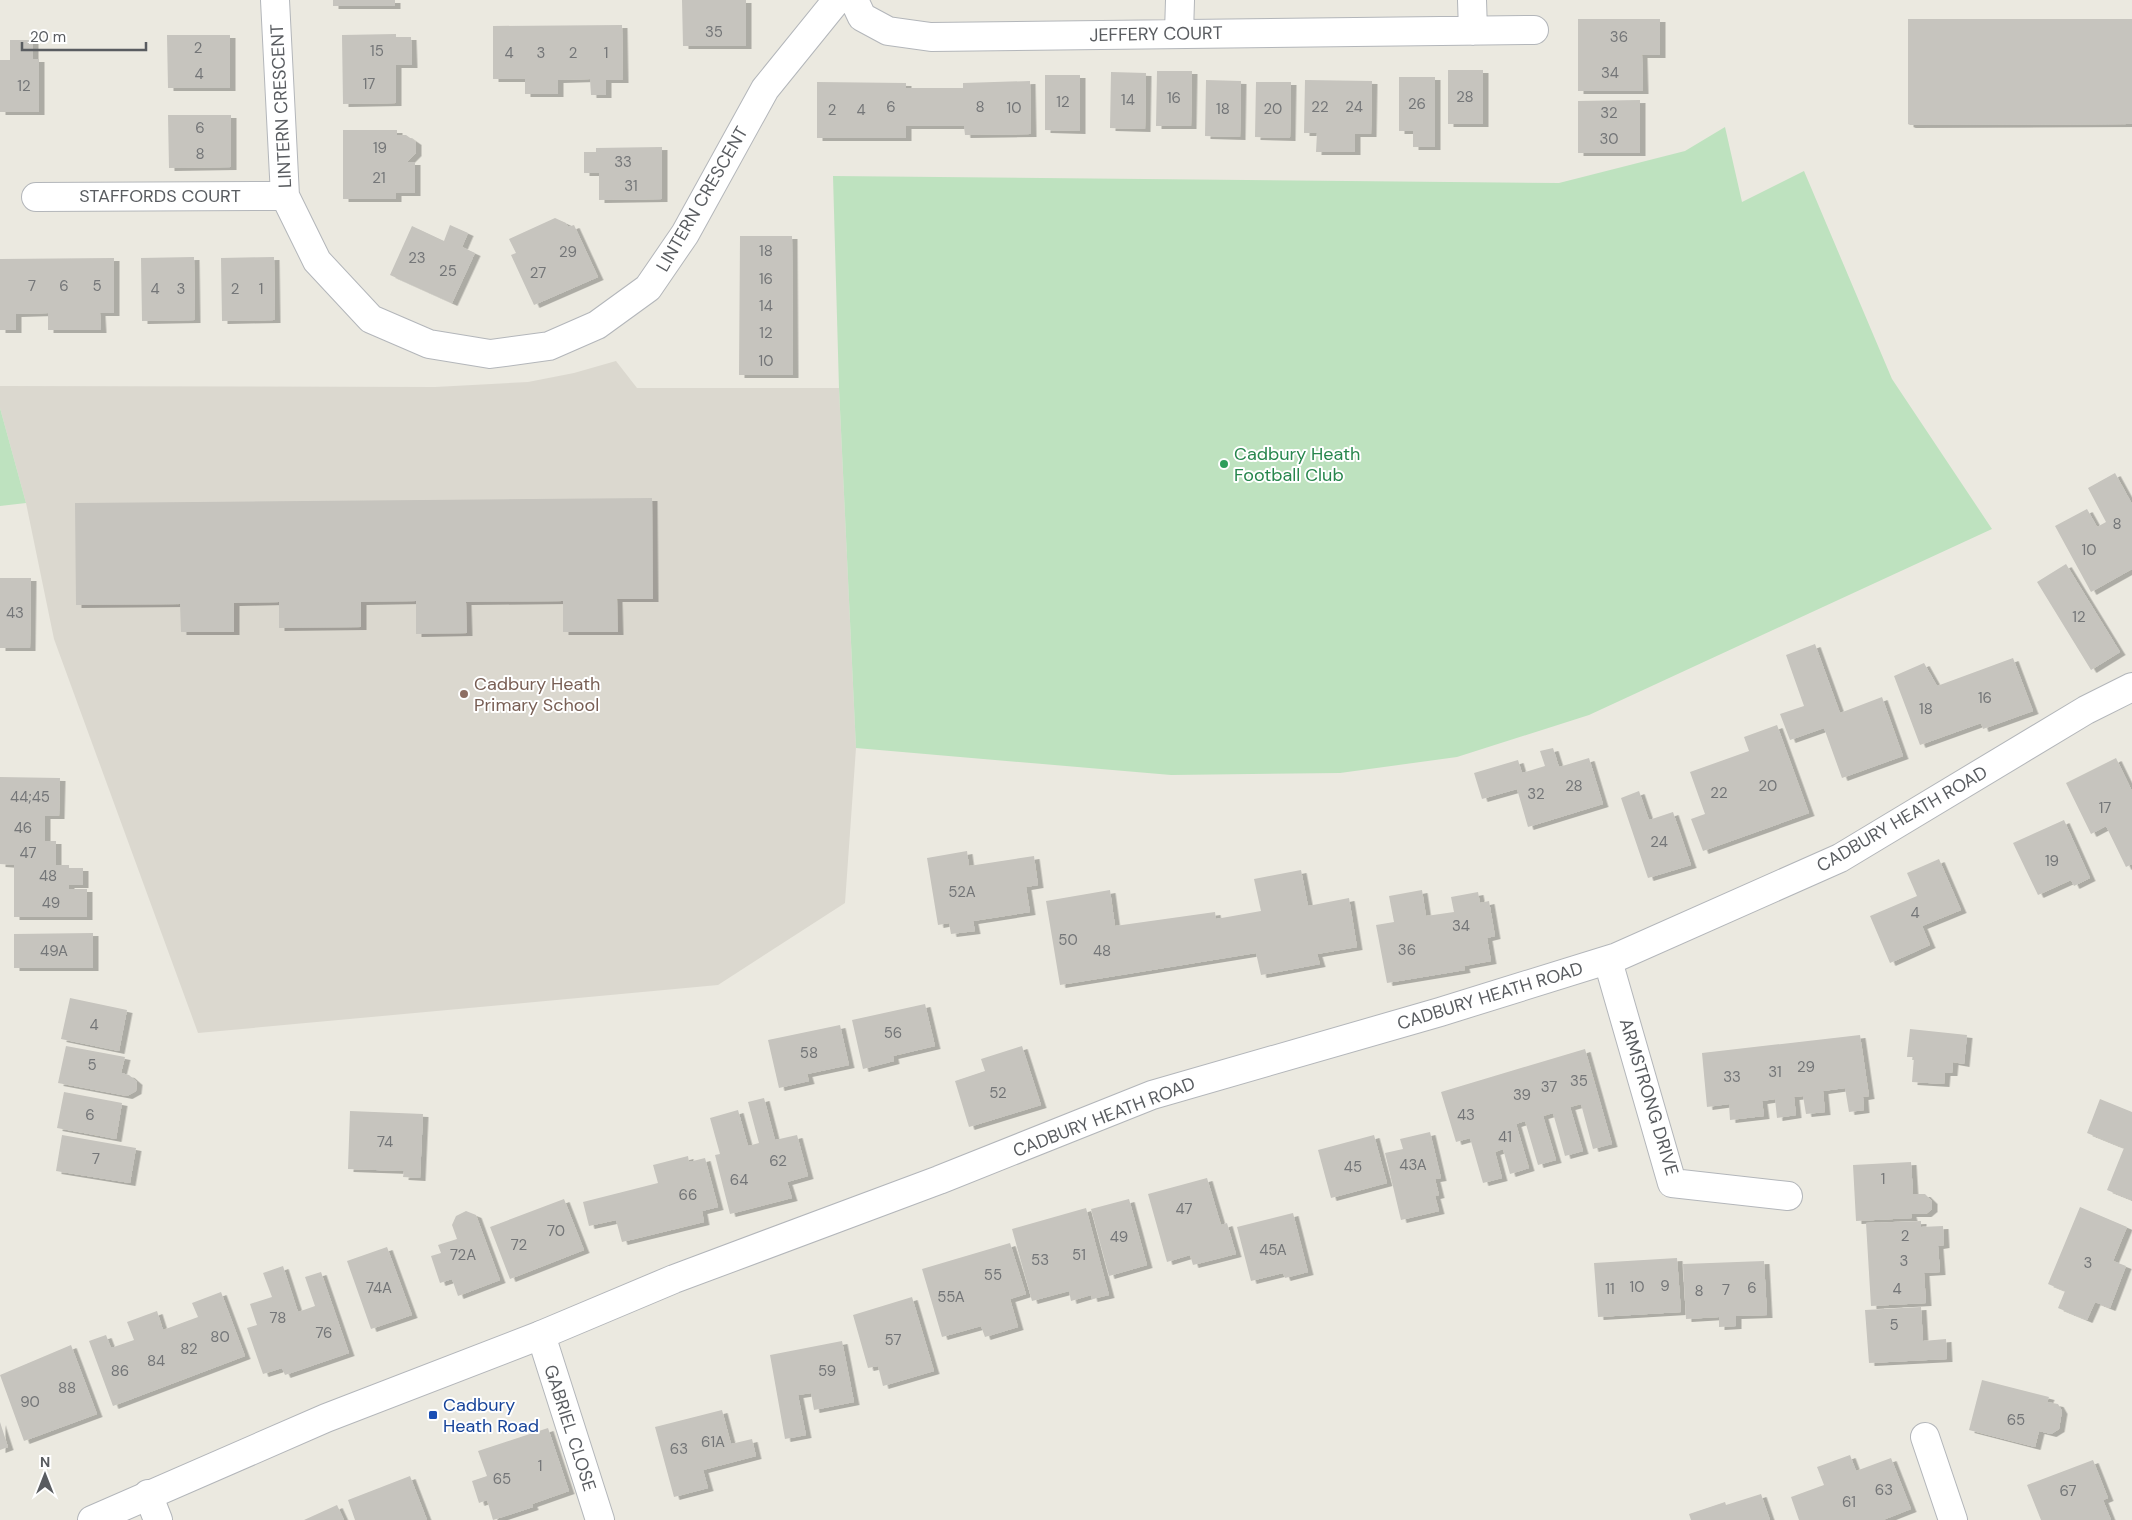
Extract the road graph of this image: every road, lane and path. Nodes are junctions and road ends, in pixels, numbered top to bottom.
1 (275, 0) edge
2 (837, 0) edge
3 (854, 0) edge
4 (1180, 0) edge
5 (1472, 0) edge
6 (1534, 30) dead end
7 (1473, 31) junction
8 (1179, 33) junction
9 (285, 196) junction
10 (36, 197) dead end
11 (2132, 687) edge
12 (1608, 961) junction
13 (1788, 1196) dead end
14 (541, 1335) junction
15 (1925, 1437) dead end
16 (148, 1494) junction
17 (92, 1520) edge
18 (158, 1520) edge
19 (600, 1520) edge
20 (1953, 1520) edge

1 - 9 street, LINTERN CRESCENT
2 - 9 street, LINTERN CRESCENT
3 - 8 street, JEFFERY COURT
4 - 8 street
5 - 7 street
6 - 7 street, JEFFERY COURT
7 - 8 street, JEFFERY COURT
9 - 10 street, STAFFORDS COURT
11 - 12 street, CADBURY HEATH ROAD
12 - 13 street, ARMSTRONG DRIVE
12 - 14 street, CADBURY HEATH ROAD
14 - 16 street, CADBURY HEATH ROAD
14 - 19 street, GABRIEL CLOSE
15 - 20 street
16 - 17 street, CADBURY HEATH ROAD
16 - 18 street

